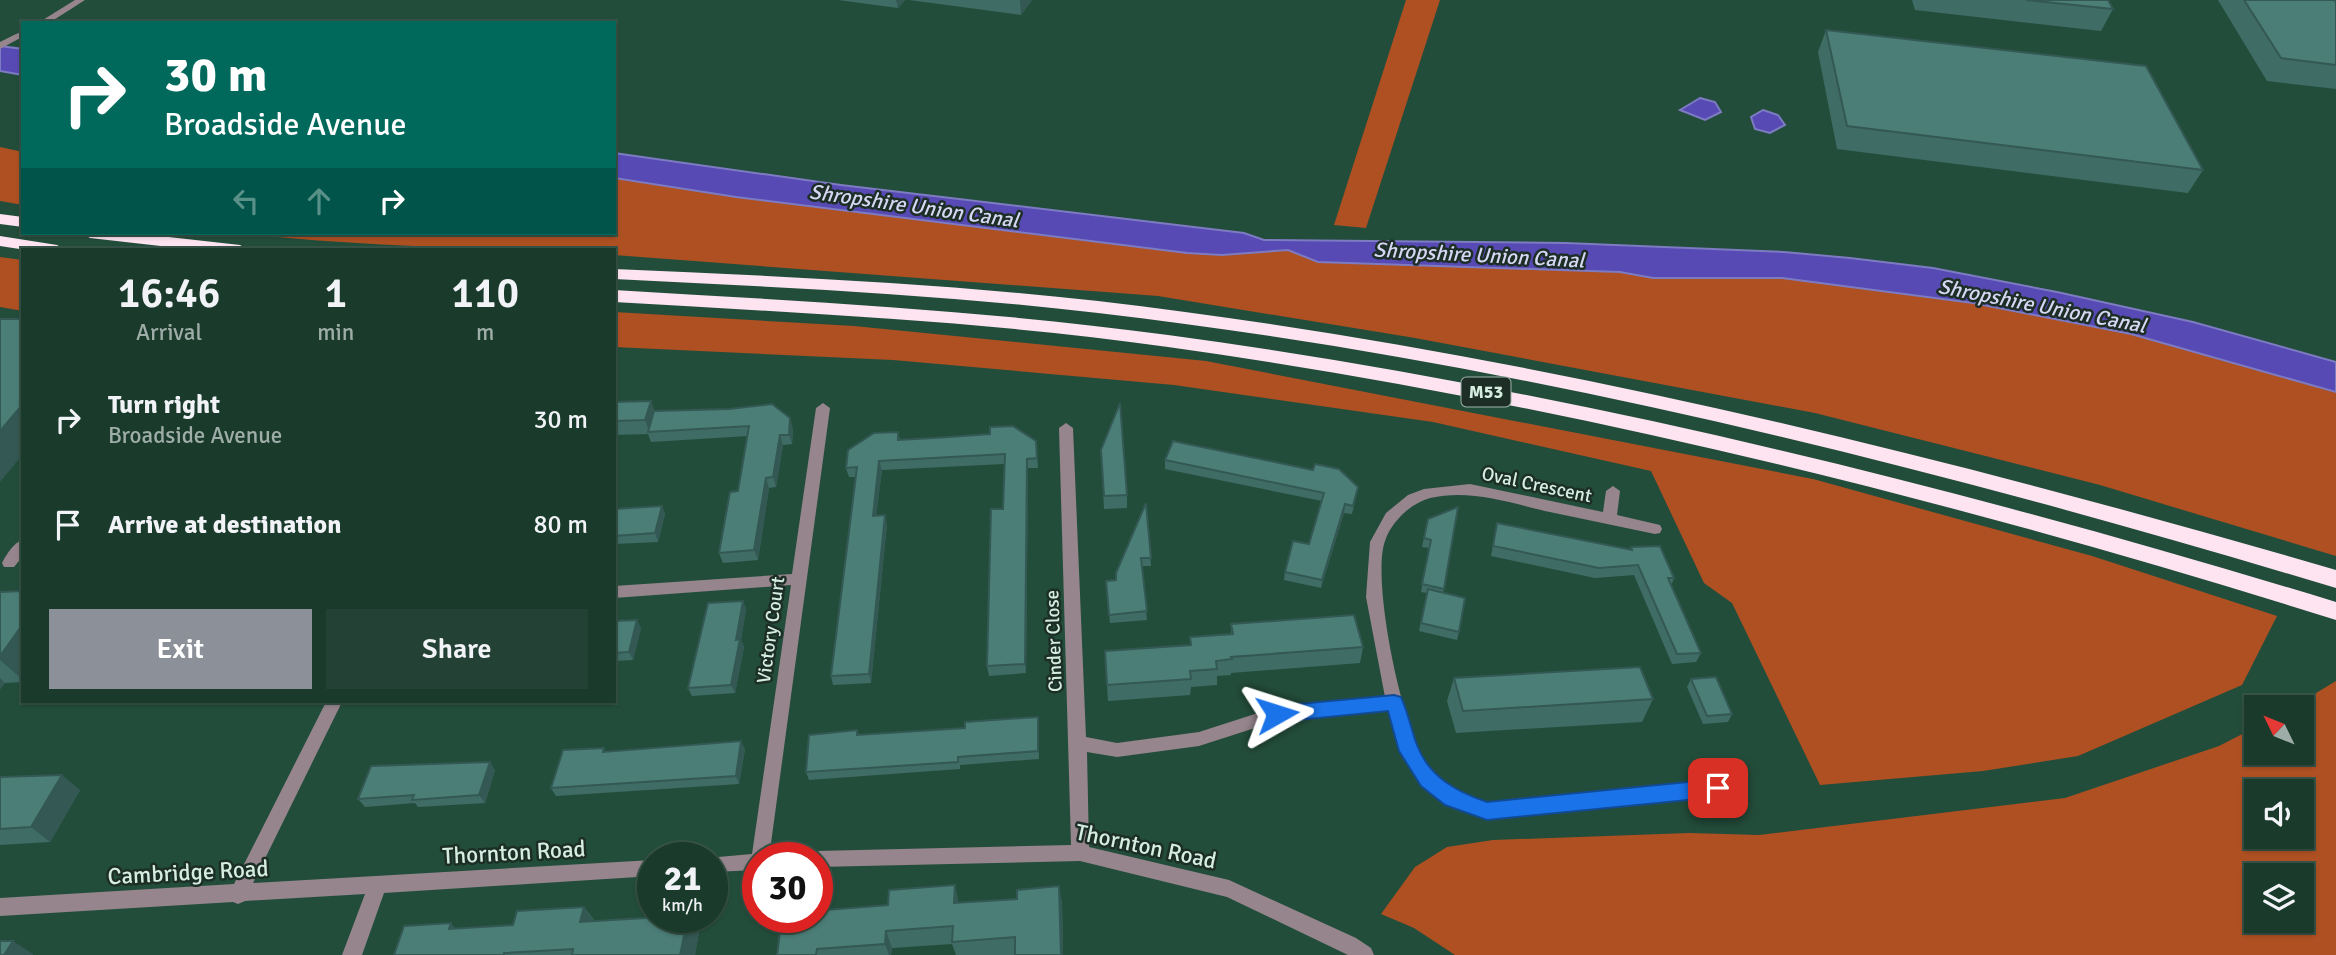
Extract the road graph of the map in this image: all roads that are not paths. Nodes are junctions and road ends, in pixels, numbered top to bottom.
1 (81, 0) edge
2 (45, 21) edge
3 (20, 35) edge
4 (0, 46) edge
5 (0, 219) edge
6 (21, 222) edge
7 (108, 235) edge
8 (0, 241) edge
9 (45, 248) edge
10 (222, 248) edge
11 (616, 274) edge
12 (616, 296) edge
13 (823, 408) dead end
14 (1066, 428) dead end
15 (1613, 491) dead end
16 (1609, 519) junction
17 (1655, 528) dead end
18 (21, 548) edge
19 (11, 563) edge
20 (799, 579) junction
21 (2336, 579) edge
22 (616, 592) edge
23 (2336, 611) edge
24 (334, 703) edge
25 (1394, 703) junction
26 (1078, 743) junction
27 (1718, 788) dead end
28 (762, 842) edge
29 (1080, 853) junction
30 (833, 859) edge
31 (637, 869) edge
32 (378, 884) junction
33 (238, 895) junction
34 (0, 907) edge
35 (352, 955) edge
36 (1364, 955) edge

1 - 2 street
3 - 4 street
5 - 6 highway
7 - 10 highway
8 - 9 highway
11 - 21 highway, M53
12 - 23 highway, M53
13 - 20 street, Victory Court
14 - 26 street, Cinder Close
15 - 16 street, Oval Crescent
16 - 17 street, Oval Crescent
16 - 25 street, Oval Crescent
18 - 19 street
20 - 22 street
20 - 28 street, Victory Court
24 - 33 street
25 - 26 street
25 - 27 street, Oval Crescent
26 - 29 street, Cinder Close
29 - 30 street, Thornton Road
29 - 36 street, Thornton Road
31 - 32 street, Thornton Road
32 - 33 street, Cambridge Road
32 - 35 street
33 - 34 street, Cambridge Road

